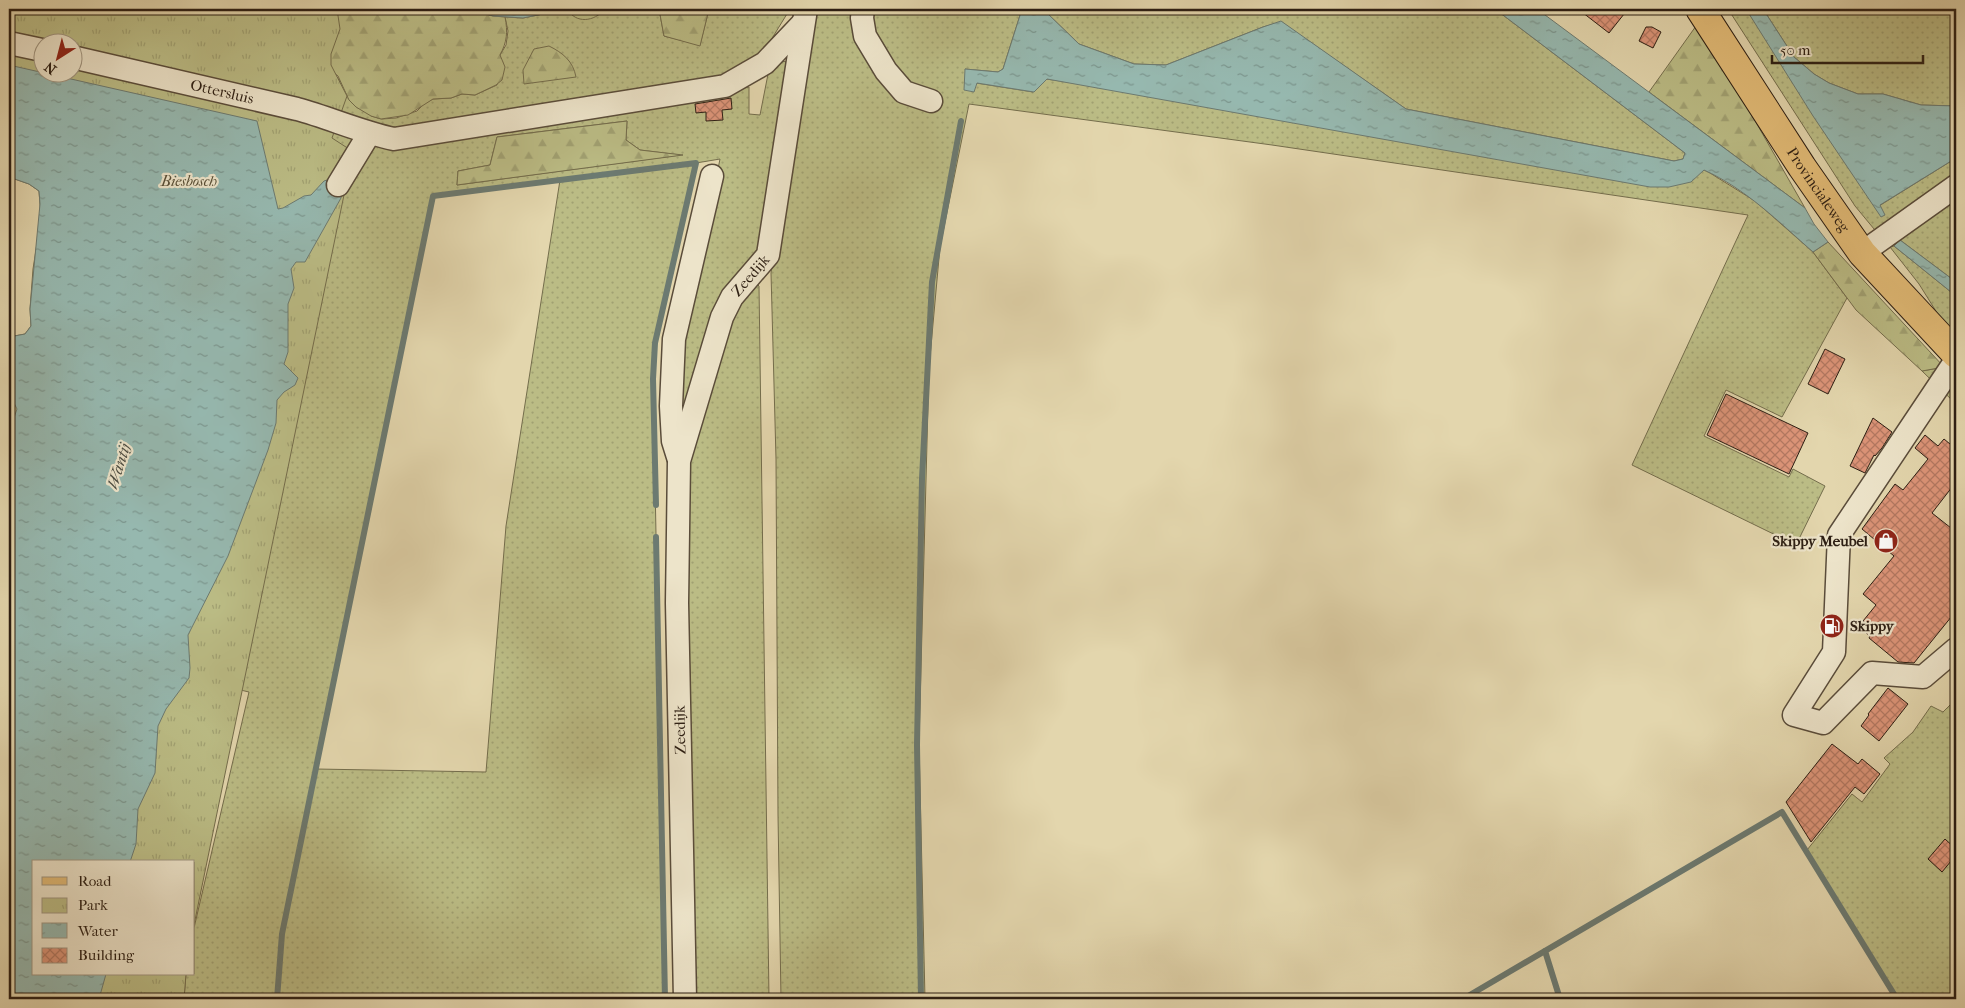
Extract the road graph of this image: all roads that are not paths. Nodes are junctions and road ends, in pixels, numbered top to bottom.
1 (863, 9) edge
2 (1700, 9) edge
3 (804, 16) edge
4 (9, 43) edge
5 (32, 48) edge
6 (82, 59) edge
7 (931, 101) dead end
8 (370, 134) junction
9 (712, 176) dead end
10 (338, 184) dead end
11 (1956, 186) edge
12 (1862, 253) junction
13 (1956, 354) edge
14 (1956, 360) edge
15 (1949, 387) edge
16 (679, 461) junction
17 (1956, 649) edge
18 (685, 999) edge

1 - 7 street
2 - 12 main road, Provincialeweg
3 - 8 street, Zeedijk
3 - 16 street, Zeedijk
4 - 5 street
6 - 8 street, Ottersluis
8 - 10 street
9 - 16 street, Zeedijk
11 - 12 street
12 - 13 main road, Provincialeweg
14 - 15 street
15 - 17 street
16 - 18 street, Zeedijk

